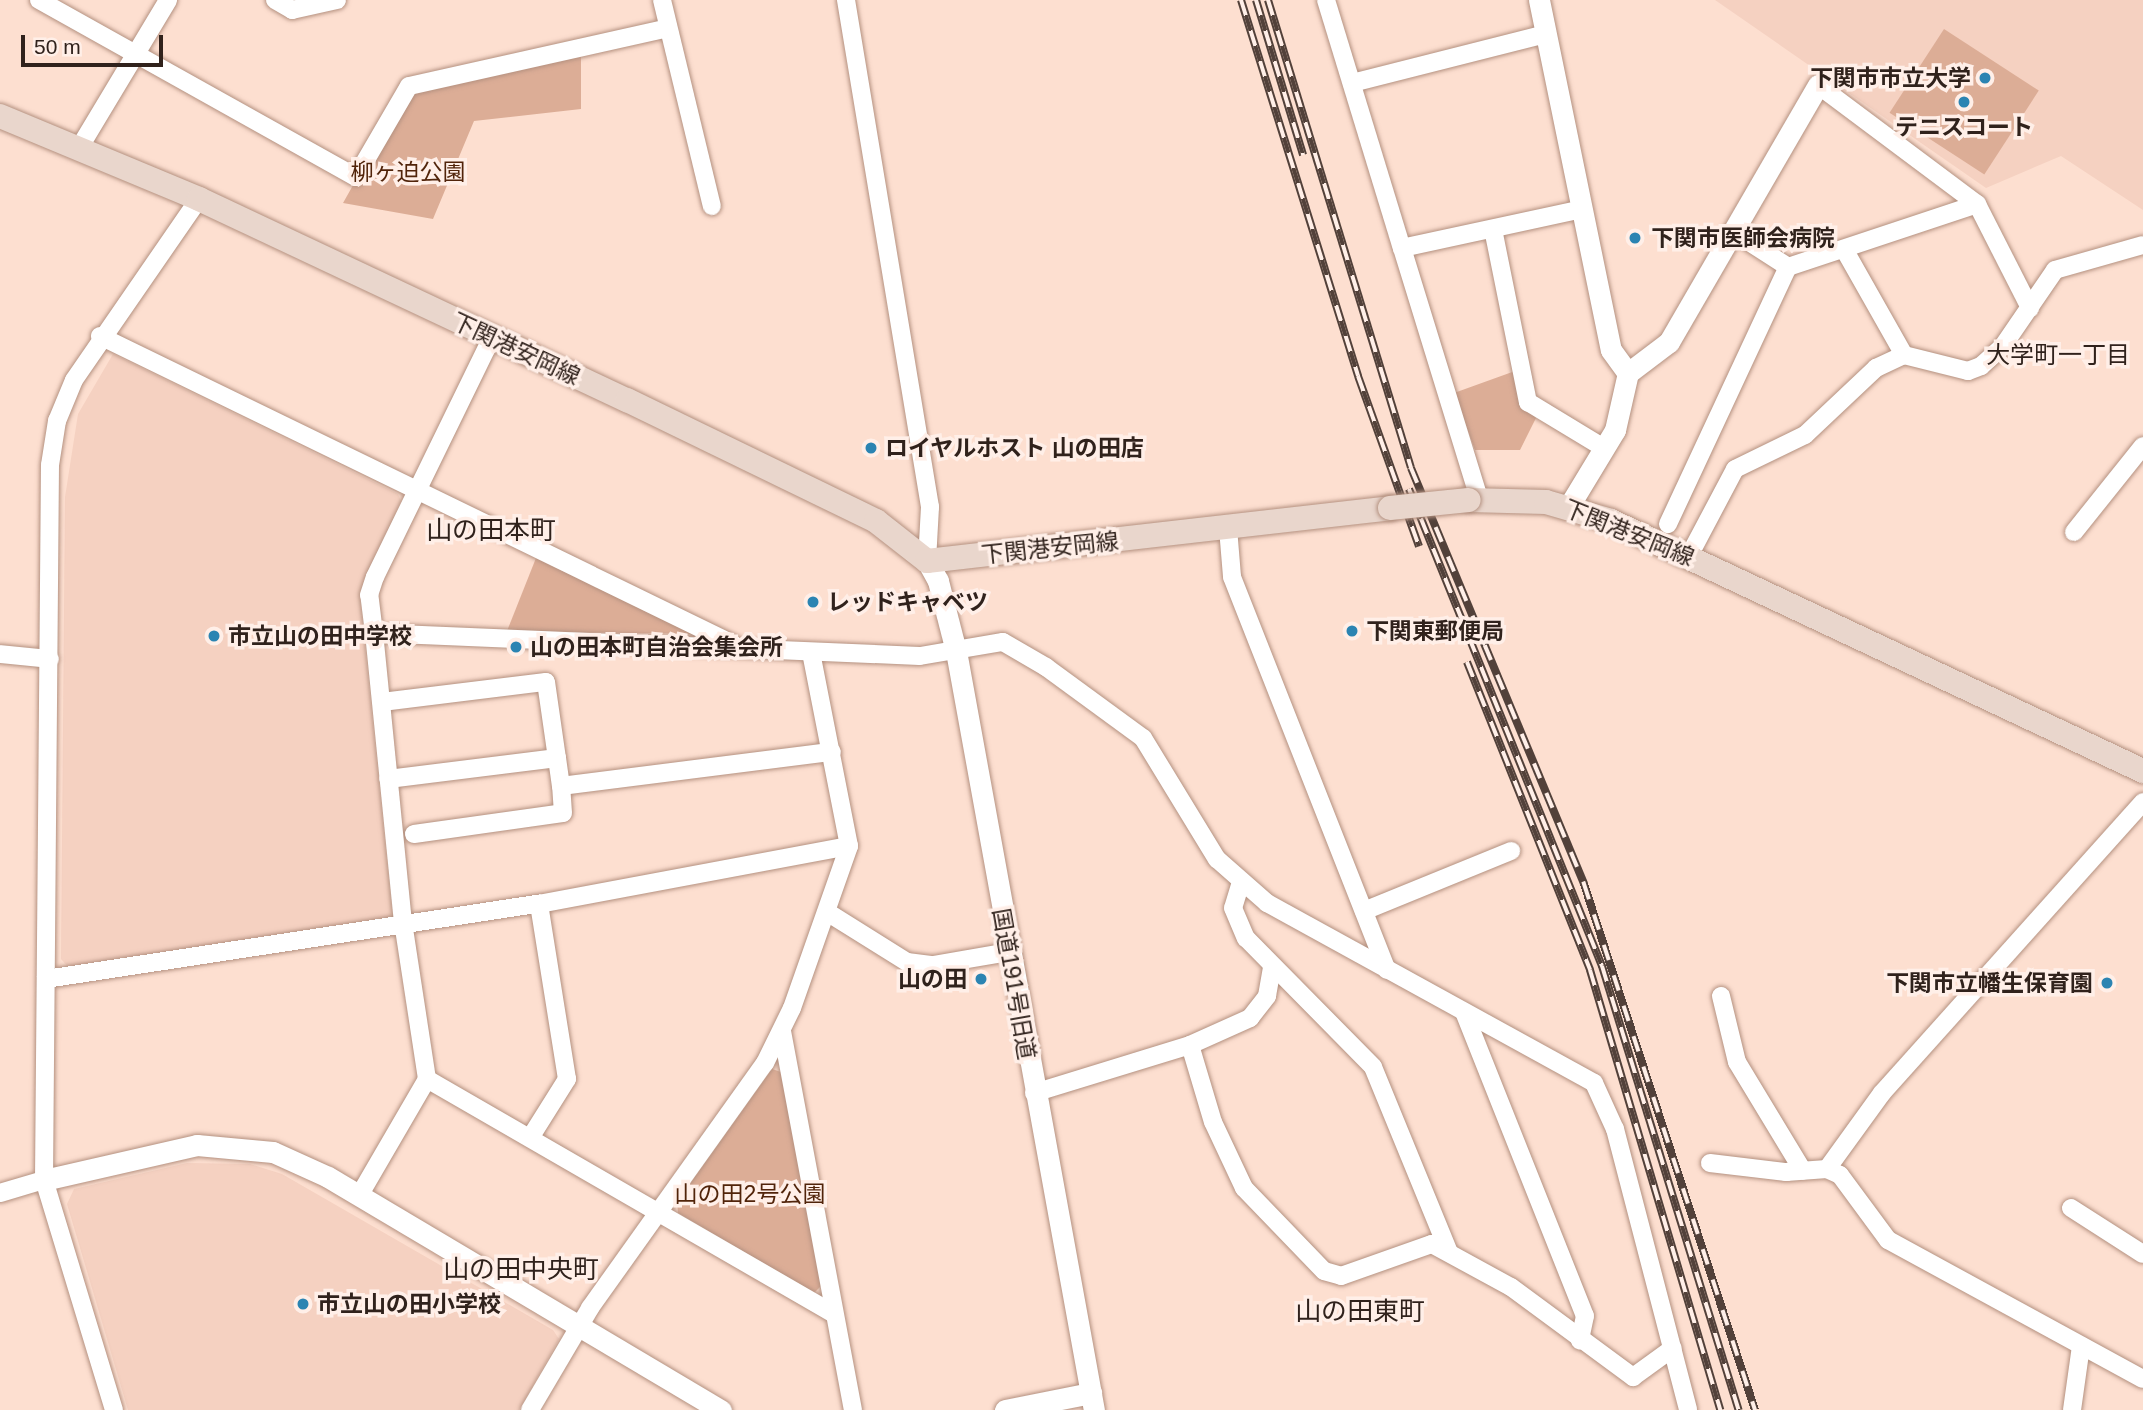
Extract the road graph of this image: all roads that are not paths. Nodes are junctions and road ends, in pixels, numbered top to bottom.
1 (39, 0) edge
2 (168, 0) edge
3 (275, 0) edge
4 (337, 0) edge
5 (662, 0) edge
6 (846, 0) edge
7 (1326, 0) edge
8 (1539, 0) edge
9 (668, 28) junction
10 (1546, 34) junction
11 (135, 53) junction
12 (1352, 83) junction
13 (1818, 85) joint
14 (0, 116) edge
15 (78, 150) junction
16 (199, 199) junction
17 (1977, 204) junction
18 (712, 206) dead end
19 (1583, 209) junction
20 (1493, 229) junction
21 (1732, 231) junction
22 (2143, 245) edge
23 (1402, 248) junction
24 (1844, 249) junction
25 (1788, 267) junction
26 (2030, 308) junction
27 (100, 336) junction
28 (492, 337) junction
29 (1904, 355) junction
30 (1628, 373) junction
31 (2143, 446) edge
32 (1604, 449) junction
33 (415, 491) junction
34 (1474, 500) junction
35 (1569, 506) junction
36 (1668, 524) dead end
37 (1228, 528) junction
38 (2074, 532) dead end
39 (1689, 556) junction
40 (927, 561) junction
41 (374, 633) junction
42 (739, 647) junction
43 (956, 651) junction
44 (810, 653) junction
45 (0, 654) edge
46 (50, 659) junction
47 (382, 702) junction
48 (832, 752) junction
49 (557, 758) junction
50 (2143, 771) edge
51 (388, 779) junction
52 (561, 786) junction
53 (2143, 802) edge
54 (414, 834) dead end
55 (849, 846) junction
56 (1511, 851) dead end
57 (1241, 882) junction
58 (539, 904) junction
59 (1364, 911) junction
60 (827, 912) junction
61 (403, 923) junction
62 (1008, 952) junction
63 (1272, 968) junction
64 (1387, 970) junction
65 (46, 979) junction
66 (1721, 996) dead end
67 (1464, 1012) junction
68 (782, 1031) junction
69 (1190, 1045) junction
70 (428, 1079) junction
71 (1034, 1093) junction
72 (530, 1138) junction
73 (1710, 1163) dead end
74 (1827, 1169) junction
75 (1803, 1171) junction
76 (44, 1180) junction
77 (0, 1193) edge
78 (359, 1196) junction
79 (2071, 1209) dead end
80 (658, 1213) junction
81 (1449, 1252) junction
82 (2143, 1254) edge
83 (834, 1314) junction
84 (579, 1325) junction
85 (1580, 1340) junction
86 (2081, 1346) junction
87 (1673, 1348) junction
88 (2143, 1380) edge
89 (1092, 1401) edge
90 (114, 1410) edge
91 (530, 1410) edge
92 (721, 1410) edge
93 (853, 1410) edge
94 (1006, 1410) edge
95 (1688, 1410) edge
96 (2072, 1410) edge

1 - 11 street
2 - 11 street
3 - 4 street
5 - 9 street
6 - 40 street
7 - 12 street
8 - 10 street
9 - 11 street
9 - 18 street
10 - 12 street
10 - 19 street
11 - 15 street
12 - 23 street
13 - 17 street
13 - 21 street
14 - 15 main road, 下関港安岡線
15 - 16 main road, 下関港安岡線
16 - 27 street
16 - 28 main road, 下関港安岡線
17 - 24 street
17 - 26 street
19 - 20 street
19 - 30 street
20 - 23 street
20 - 32 street
21 - 25 street
21 - 30 street
22 - 26 street
23 - 34 street
24 - 25 street
24 - 29 street
25 - 36 street
26 - 29 street
27 - 33 street
27 - 46 street
28 - 33 street
28 - 40 main road, 下関港安岡線
29 - 39 street
30 - 32 street
31 - 38 street
32 - 35 street
33 - 41 street
33 - 42 street
34 - 35 main road, 下関港安岡線
34 - 37 main road, 下関港安岡線, bridge
35 - 39 main road, 下関港安岡線
37 - 40 main road, 下関港安岡線
37 - 59 street
39 - 50 main road, 下関港安岡線
40 - 43 street, 国道191号旧道
41 - 42 street
41 - 47 street
42 - 44 street
43 - 44 street
43 - 57 street
43 - 62 street, 国道191号旧道
44 - 48 street
45 - 46 street
46 - 65 street
47 - 49 street
47 - 51 street
48 - 52 street
48 - 55 street
49 - 51 street
49 - 52 street
51 - 61 street
52 - 54 street
53 - 74 street
55 - 58 street
55 - 60 street
56 - 59 street
57 - 63 street
57 - 64 street
58 - 61 street
58 - 72 street
59 - 64 street
60 - 62 street
60 - 68 street
61 - 65 street
61 - 70 street
62 - 71 street, 国道191号旧道
63 - 69 street
63 - 81 street
64 - 67 street
65 - 76 street
66 - 75 street
67 - 85 street
67 - 87 street
68 - 80 street
68 - 83 street
69 - 71 street
69 - 81 street
70 - 72 street
70 - 78 street
71 - 89 street, 国道191号旧道
72 - 80 street
73 - 75 street
74 - 75 street
74 - 86 street
76 - 77 street
76 - 78 street
76 - 90 street
78 - 84 street
79 - 82 street
80 - 83 street
80 - 84 street
81 - 85 street
83 - 93 street
84 - 91 street
84 - 92 street
85 - 87 street
86 - 88 street
86 - 96 street
87 - 95 street
89 - 94 street

